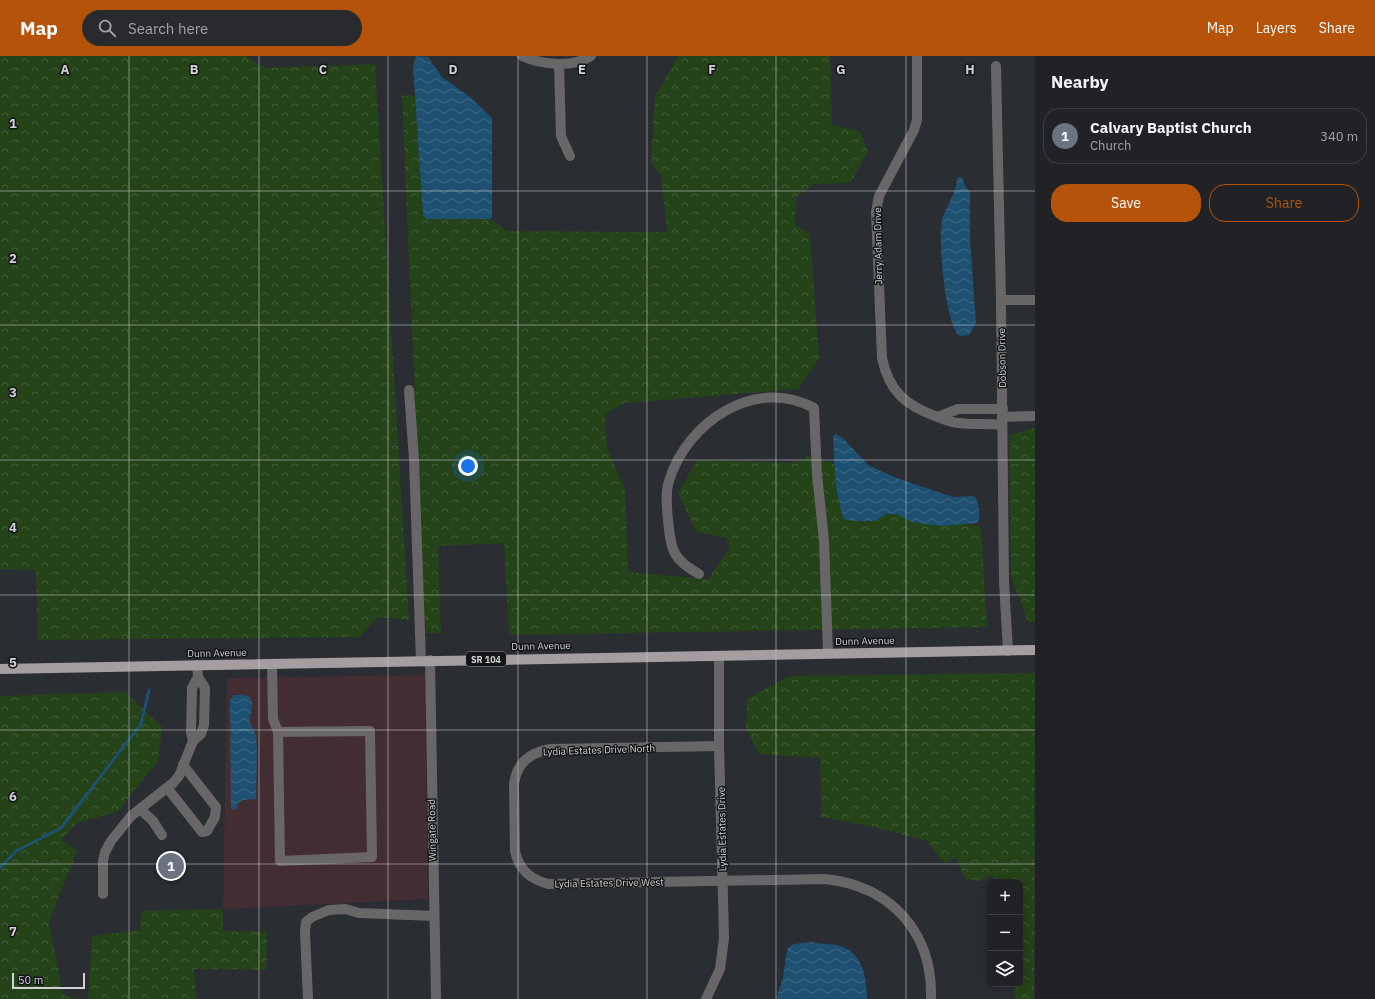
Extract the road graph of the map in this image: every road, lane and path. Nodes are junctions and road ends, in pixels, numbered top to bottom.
1 (522, 56) edge
2 (591, 56) edge
3 (917, 56) edge
4 (559, 64) junction
5 (996, 66) dead end
6 (570, 156) dead end
7 (1001, 300) junction
8 (1035, 300) edge
9 (409, 390) dead end
10 (1035, 416) edge
11 (938, 417) junction
12 (1002, 417) junction
13 (699, 574) dead end
14 (1008, 650) junction
15 (1035, 650) edge
16 (828, 653) junction
17 (719, 656) junction
18 (425, 660) junction
19 (272, 664) junction
20 (197, 665) junction
21 (0, 669) edge
22 (278, 732) junction
23 (719, 746) junction
24 (184, 765) junction
25 (168, 789) junction
26 (140, 810) junction
27 (515, 823) joint
28 (162, 835) dead end
29 (723, 881) junction
30 (103, 894) dead end
31 (434, 916) junction
32 (308, 999) edge
33 (436, 999) edge
34 (706, 999) edge
35 (931, 999) edge

1 - 4 street
2 - 4 street
3 - 11 street, Jerry Adam Drive
4 - 6 street
5 - 7 street, Dobson Drive
7 - 8 street
7 - 12 street, Dobson Drive
9 - 18 street, Wingate Road
10 - 12 street
11 - 12 street, Jerry Adam Drive
11 - 12 street
12 - 14 street, Dobson Drive
13 - 16 street
14 - 15 main road, Dunn Avenue / SR 104
14 - 16 main road, Dunn Avenue / SR 104
16 - 17 main road, Dunn Avenue / SR 104
17 - 18 main road, Dunn Avenue / SR 104
17 - 23 street, Lydia Estates Drive
18 - 19 main road, Dunn Avenue / SR 104
18 - 31 street, Wingate Road
19 - 20 main road, Dunn Avenue / SR 104
19 - 22 street
20 - 21 main road, Dunn Avenue / SR 104
20 - 24 street
22 - 22 street
23 - 27 street, Lydia Estates Drive North
23 - 29 street, Lydia Estates Drive
24 - 25 street
24 - 25 street
25 - 26 street
26 - 28 street
26 - 30 street
27 - 29 street, Lydia Estates Drive West
29 - 34 street, Lydia Estates Drive
29 - 35 street, Lydia Estates Drive West
31 - 32 street
31 - 33 street, Wingate Road

